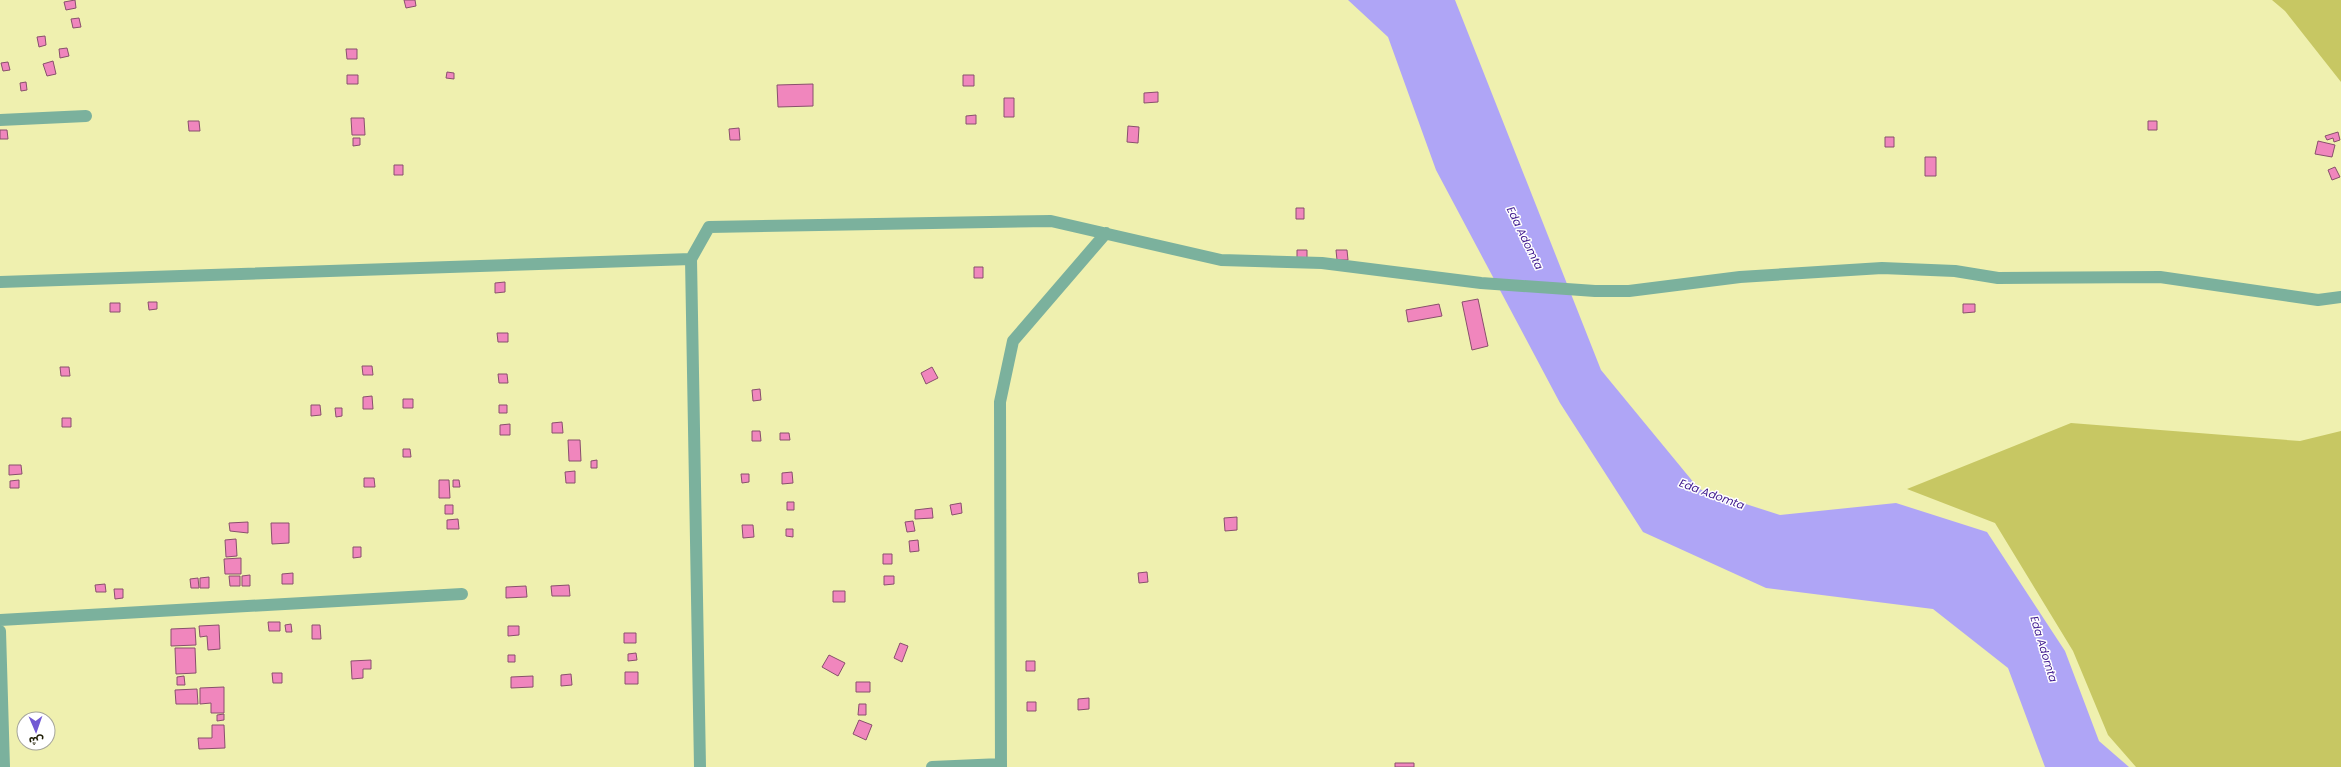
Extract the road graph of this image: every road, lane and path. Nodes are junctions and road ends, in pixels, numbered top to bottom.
1 (86, 116) dead end
2 (0, 120) edge
3 (1106, 233) junction
4 (691, 259) junction
5 (0, 282) edge
6 (2341, 297) edge
7 (462, 594) dead end
8 (0, 620) edge
9 (0, 631) edge
10 (1002, 766) edge
11 (4, 767) edge
12 (700, 767) edge
13 (932, 767) edge

1 - 2 street
3 - 4 street
3 - 6 street
3 - 10 street
4 - 5 street
4 - 12 street
7 - 8 street
9 - 11 street
10 - 13 street

